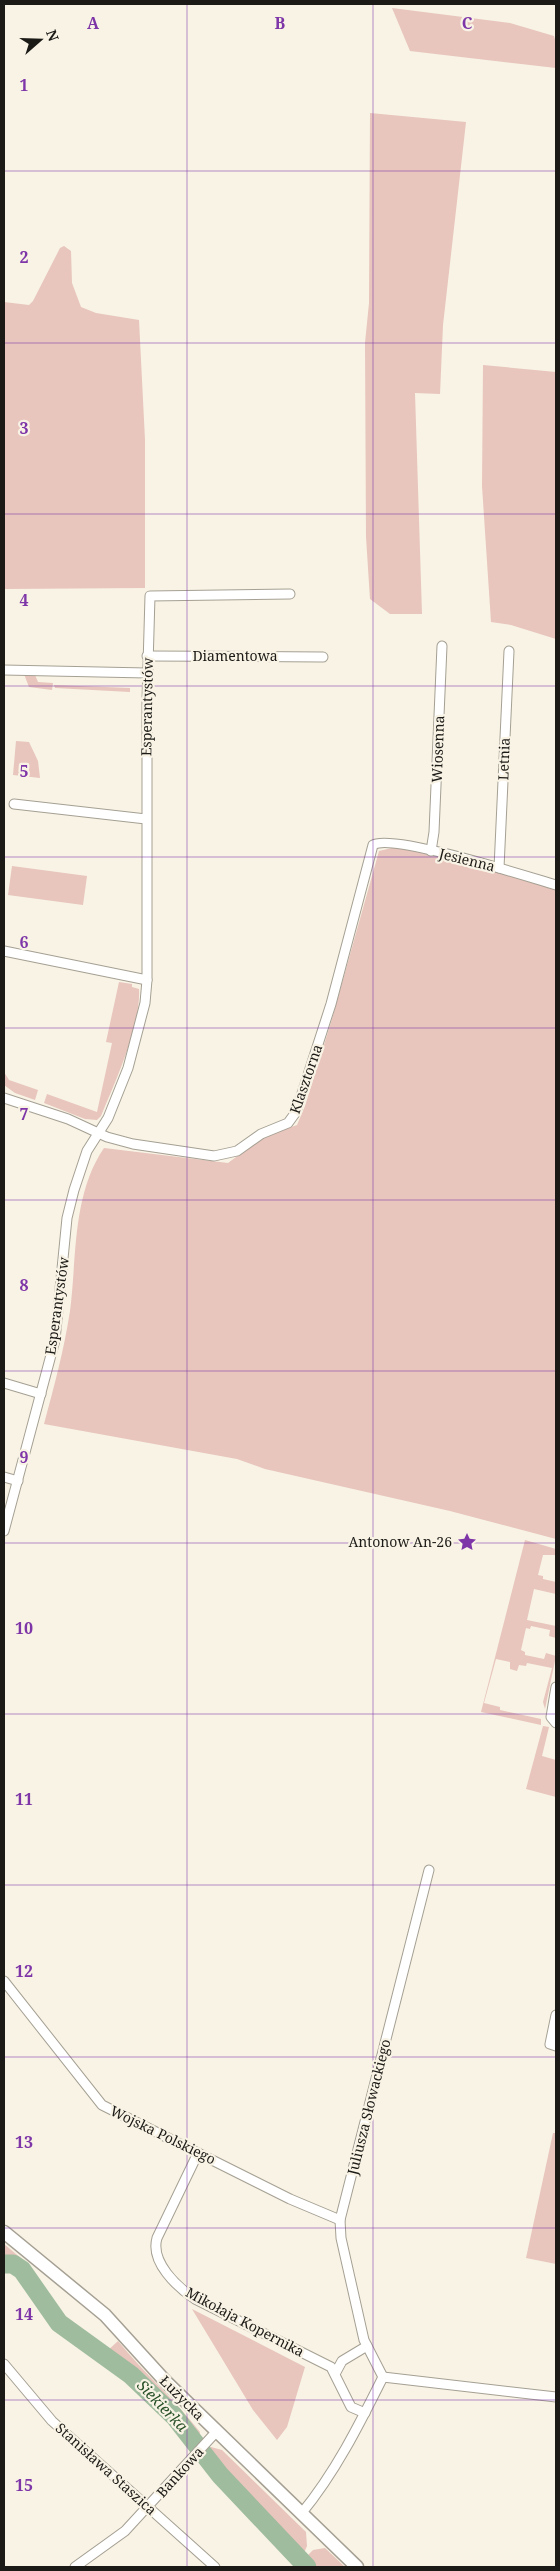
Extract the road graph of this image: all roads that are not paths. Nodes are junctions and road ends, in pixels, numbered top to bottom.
1 (290, 594) dead end
2 (442, 646) dead end
3 (509, 651) dead end
4 (147, 656) junction
5 (323, 657) dead end
6 (4, 670) edge
7 (147, 673) junction
8 (14, 804) dead end
9 (146, 819) junction
10 (376, 842) joint
11 (431, 851) junction
12 (500, 868) junction
13 (556, 885) edge
14 (4, 951) edge
15 (147, 980) junction
16 (4, 1098) edge
17 (99, 1134) junction
18 (4, 1383) edge
19 (41, 1394) junction
20 (4, 1477) edge
21 (18, 1481) junction
22 (4, 1531) edge
23 (556, 1687) edge
24 (556, 1723) edge
25 (429, 1870) dead end
26 (4, 1981) edge
27 (556, 2015) edge
28 (553, 2045) edge
29 (198, 2153) junction
30 (340, 2220) junction
31 (4, 2232) edge
32 (366, 2346) junction
33 (4, 2364) edge
34 (335, 2374) junction
35 (383, 2378) junction
36 (556, 2397) edge
37 (365, 2413) junction
38 (216, 2432) junction
39 (149, 2507) junction
40 (301, 2514) junction
41 (75, 2567) edge
42 (215, 2567) edge
43 (357, 2567) edge

1 - 4 street, Esperantystów
2 - 11 street, Wiosenna
3 - 12 street, Letnia
4 - 5 street, Diamentowa
4 - 7 street, Esperantystów
6 - 7 street
7 - 9 street, Esperantystów
8 - 9 street
9 - 15 street, Esperantystów
10 - 11 street, Jesienna
10 - 17 street, Klasztorna
11 - 12 street, Jesienna
12 - 13 street, Jesienna
14 - 15 street
15 - 17 street, Esperantystów
16 - 17 street, Klasztorna
17 - 19 street, Esperantystów
18 - 19 street
19 - 21 street, Esperantystów
20 - 21 street
21 - 22 street, Esperantystów
23 - 24 street
25 - 30 street, Juliusza Słowackiego
26 - 29 street, Wojska Polskiego
27 - 28 street
29 - 30 street, Wojska Polskiego
29 - 34 street, Mikołaja Kopernika
30 - 32 street, Juliusza Słowackiego
31 - 38 street, Łużycka
32 - 34 street
32 - 35 street, Juliusza Słowackiego
33 - 39 street, Stanisława Staszica
34 - 37 street
35 - 36 street
35 - 37 street
37 - 40 street
38 - 39 street, Bankowa
38 - 40 street, Łużycka
39 - 41 street, Bankowa
39 - 42 street, Stanisława Staszica
40 - 43 street, Łużycka

